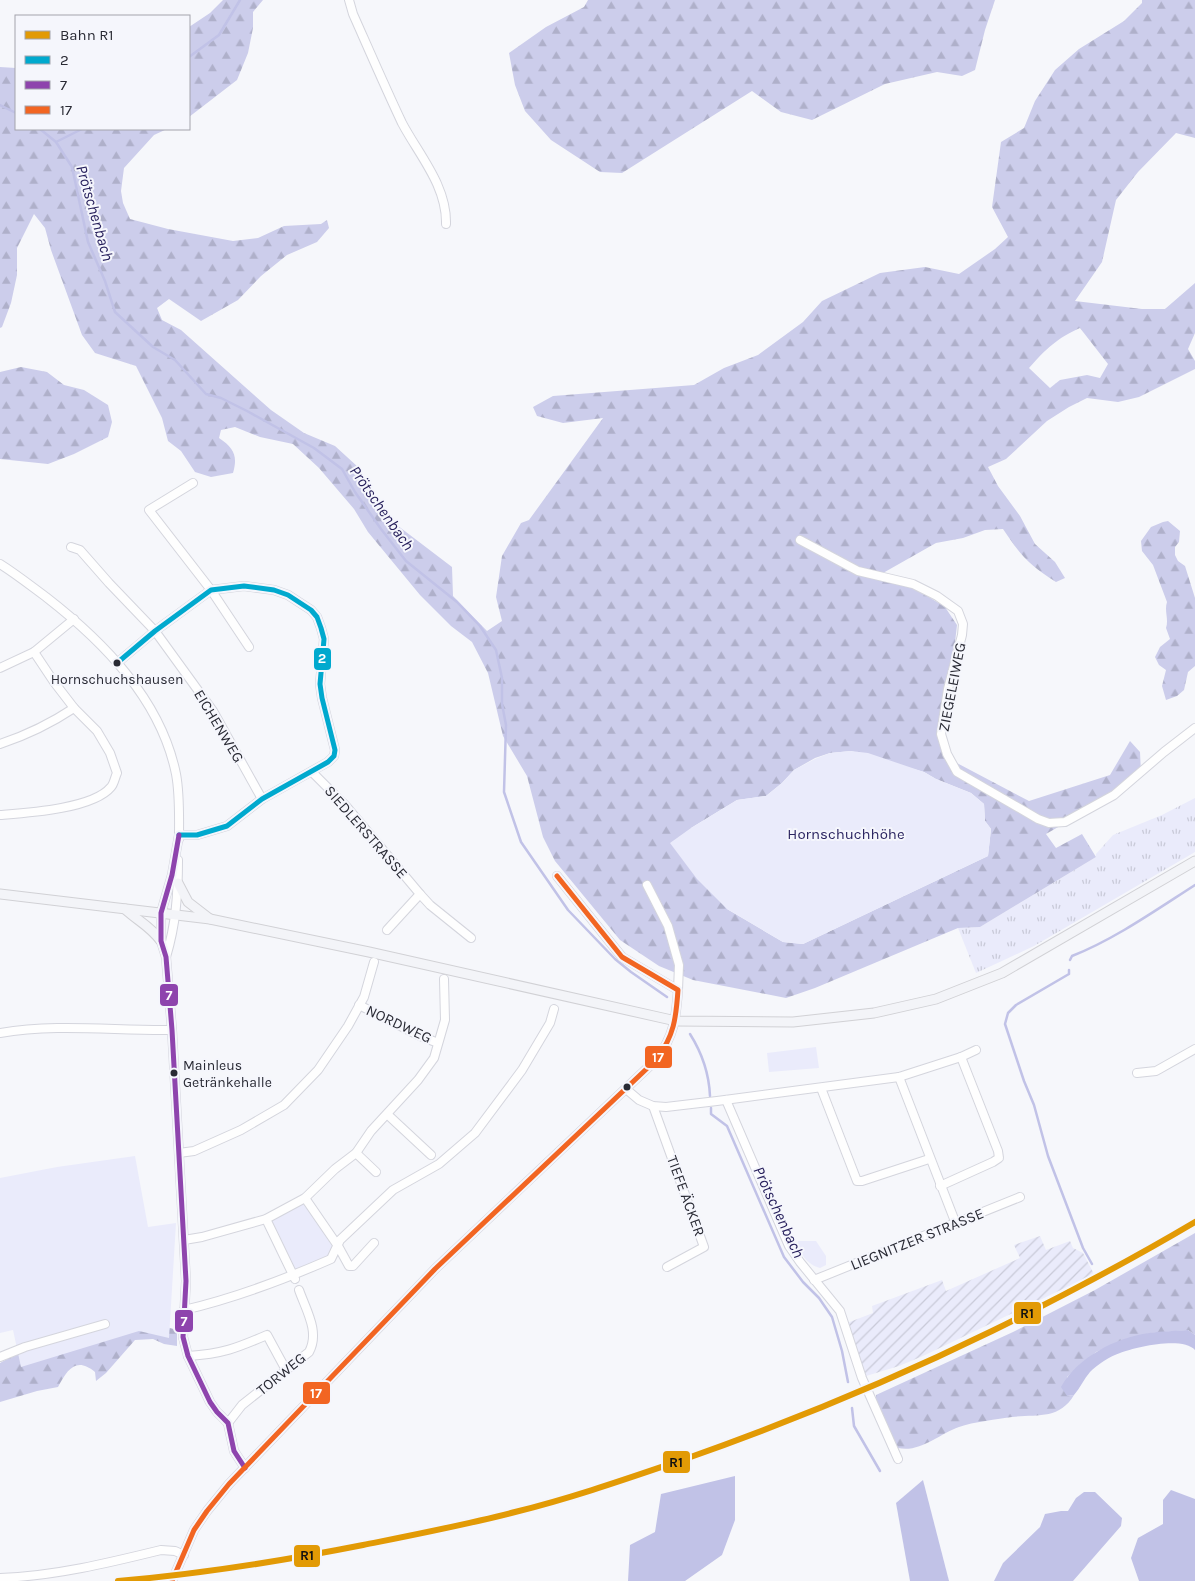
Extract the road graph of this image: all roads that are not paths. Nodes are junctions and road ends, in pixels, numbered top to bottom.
1 (349, 0) edge
2 (446, 224) dead end
3 (193, 483) dead end
4 (800, 540) dead end
5 (71, 547) dead end
6 (0, 564) edge
7 (210, 590) junction
8 (74, 619) junction
9 (155, 631) junction
10 (249, 647) dead end
11 (34, 652) junction
12 (118, 662) junction
13 (0, 668) edge
14 (74, 708) junction
15 (1195, 728) edge
16 (0, 744) edge
17 (312, 772) junction
18 (262, 799) junction
19 (0, 815) edge
20 (179, 835) junction
21 (1195, 861) edge
22 (557, 876) dead end
23 (178, 882) junction
24 (647, 885) dead end
25 (0, 894) edge
26 (420, 894) junction
27 (124, 909) junction
28 (162, 913) junction
29 (175, 915) junction
30 (210, 919) junction
31 (387, 930) dead end
32 (471, 938) dead end
33 (161, 941) junction
34 (166, 957) junction
35 (374, 962) dead end
36 (444, 979) dead end
37 (678, 990) junction
38 (359, 1005) junction
39 (554, 1009) dead end
40 (676, 1021) junction
41 (172, 1030) junction
42 (0, 1033) edge
43 (438, 1043) junction
44 (1195, 1049) edge
45 (976, 1050) dead end
46 (961, 1057) junction
47 (1137, 1073) dead end
48 (899, 1077) junction
49 (821, 1088) junction
50 (626, 1089) junction
51 (726, 1100) junction
52 (653, 1106) junction
53 (388, 1115) junction
54 (178, 1153) junction
55 (356, 1153) junction
56 (431, 1155) dead end
57 (929, 1159) junction
58 (376, 1172) dead end
59 (940, 1186) junction
60 (1020, 1197) dead end
61 (305, 1198) junction
62 (266, 1219) junction
63 (956, 1224) junction
64 (184, 1240) junction
65 (374, 1243) dead end
66 (338, 1246) junction
67 (667, 1267) dead end
68 (294, 1277) junction
69 (814, 1280) junction
70 (299, 1290) dead end
71 (184, 1310) junction
72 (105, 1324) dead end
73 (188, 1356) junction
74 (0, 1357) edge
75 (286, 1370) junction
76 (228, 1423) junction
77 (898, 1459) dead end
78 (245, 1468) junction
79 (184, 1555) junction
80 (0, 1578) edge
81 (172, 1581) edge

1 - 2 street
3 - 7 street
4 - 15 street, ZIEGELEIWEG
5 - 9 street, EICHENWEG
6 - 8 street
7 - 9 street
7 - 10 street
7 - 17 street
8 - 11 street
8 - 12 street
9 - 12 street
9 - 18 street, EICHENWEG
11 - 13 street
11 - 14 street
12 - 20 street
14 - 16 street
14 - 19 street
17 - 18 street, SIEDLERSTRASSE
17 - 26 street, SIEDLERSTRASSE
18 - 20 street, SIEDLERSTRASSE
20 - 23 street
20 - 28 street
21 - 40 main road
22 - 37 street
23 - 29 street
23 - 30 main road
24 - 37 street
25 - 27 main road
26 - 31 street
26 - 32 street, SIEDLERSTRASSE
27 - 28 main road
27 - 33 main road
28 - 29 main road
28 - 33 street
29 - 30 main road
29 - 34 street
30 - 40 main road
33 - 34 street
34 - 41 street
35 - 38 street
36 - 43 street
37 - 40 street
38 - 43 street, NORDWEG
38 - 54 street
39 - 66 street
40 - 50 street
41 - 42 street
41 - 54 street
43 - 53 street
44 - 47 street
45 - 46 street
46 - 48 street
46 - 59 street
48 - 49 street
48 - 57 street
49 - 51 street
49 - 57 street
50 - 52 street
50 - 78 street
51 - 52 street
51 - 69 street
52 - 67 street, TIEFE ÄCKER
53 - 55 street
53 - 56 street
54 - 64 street
55 - 58 street
55 - 61 street
57 - 59 street
59 - 63 street
60 - 63 street, LIEGNITZER STRASSE
61 - 62 street
61 - 66 street
62 - 64 street
62 - 68 street
63 - 69 street, LIEGNITZER STRASSE
64 - 71 street
65 - 66 street
66 - 68 street
68 - 71 street
69 - 77 street
70 - 75 street, TORWEG
71 - 73 street
72 - 74 street
73 - 75 street
73 - 76 street
75 - 76 street, TORWEG
76 - 78 street
78 - 79 street
79 - 80 street
79 - 81 street

